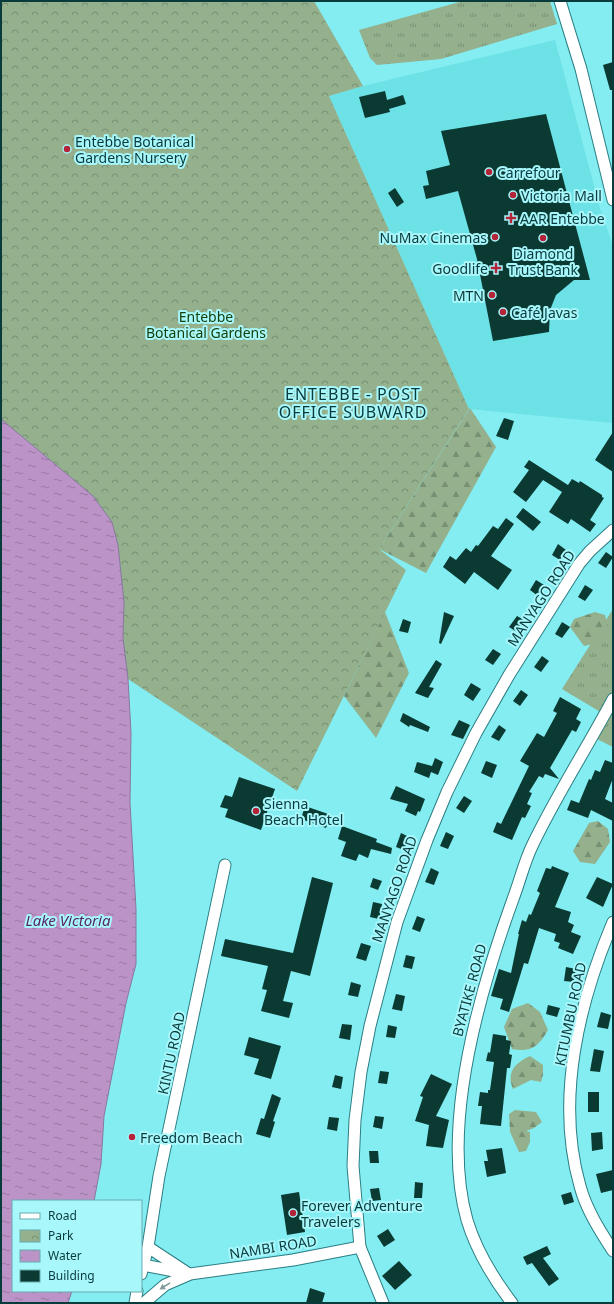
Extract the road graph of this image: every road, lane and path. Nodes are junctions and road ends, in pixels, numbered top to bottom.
1 (560, 1) edge
2 (613, 200) edge
3 (613, 530) edge
4 (613, 699) edge
5 (225, 865) dead end
6 (613, 922) edge
7 (148, 1247) junction
8 (360, 1247) junction
9 (613, 1251) edge
10 (142, 1269) edge
11 (190, 1274) junction
12 (137, 1292) edge
13 (135, 1303) edge
14 (144, 1303) edge
15 (383, 1303) edge
16 (512, 1303) edge

1 - 2 street
3 - 8 street, MANYAGO ROAD
4 - 16 street, BYATIKE ROAD
5 - 7 street, KINTU ROAD
6 - 9 street, KITUMBU ROAD
7 - 10 street, NAMBI ROAD
7 - 11 street
8 - 11 street, NAMBI ROAD
8 - 15 street, MANYAGO ROAD
10 - 11 street, NAMBI ROAD
11 -> 14 street, NAMBI ROAD
12 - 13 street

